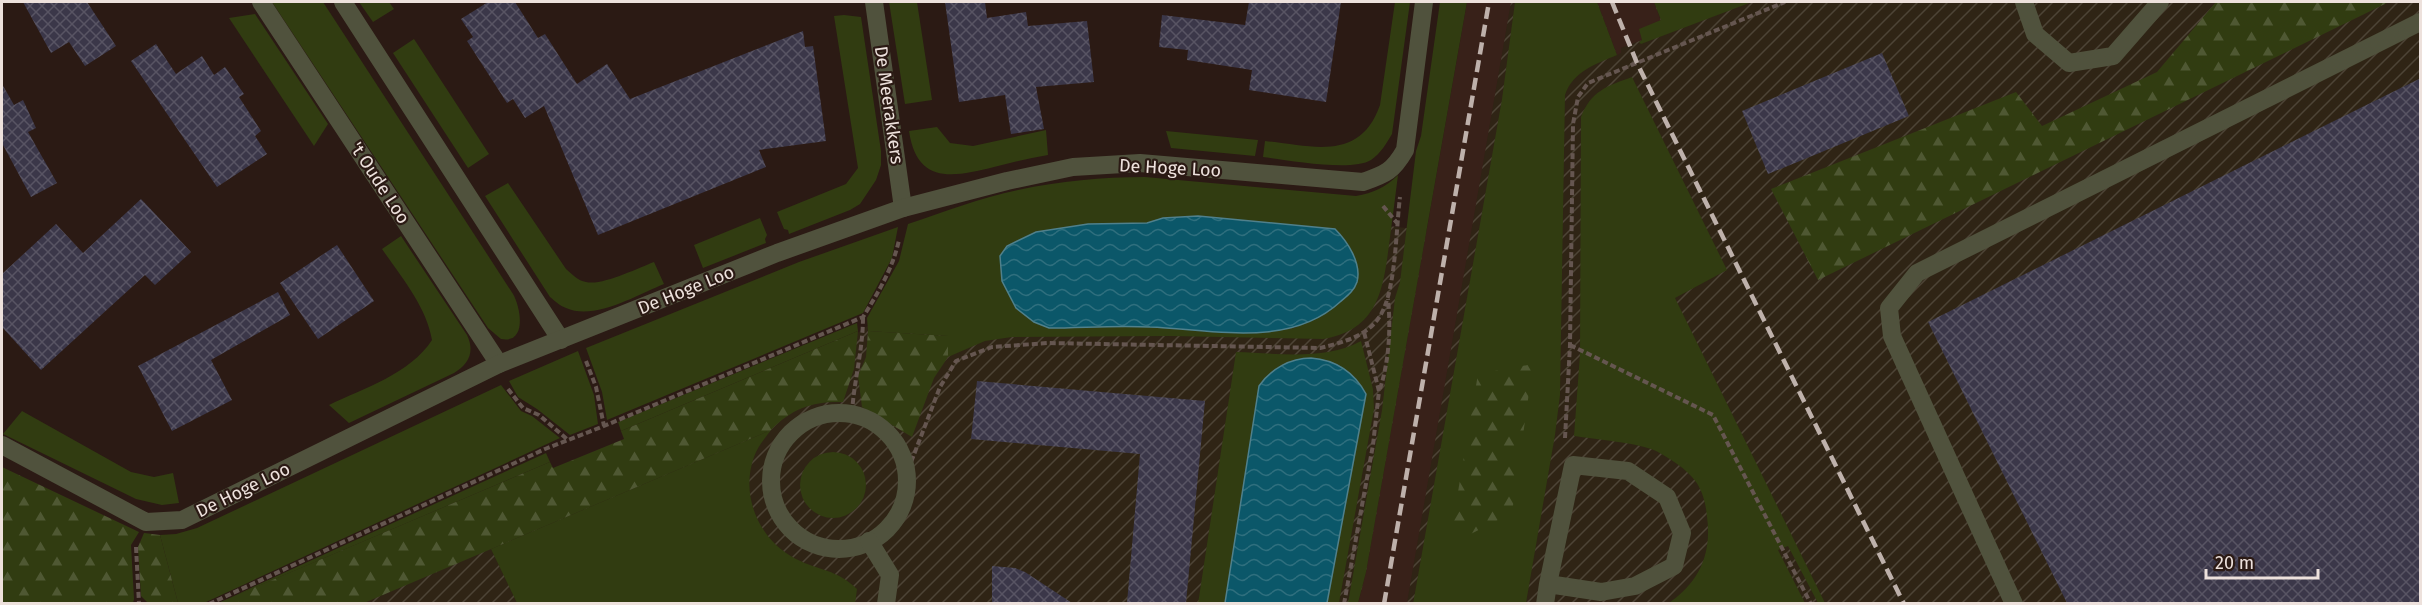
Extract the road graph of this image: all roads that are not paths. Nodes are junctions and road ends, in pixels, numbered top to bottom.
1 (261, 2) edge
2 (343, 2) edge
3 (874, 2) edge
4 (1424, 2) edge
5 (2024, 2) edge
6 (2160, 2) edge
7 (2421, 22) edge
8 (903, 208) junction
9 (568, 337) junction
10 (497, 365) junction
11 (2, 445) edge
12 (870, 541) junction
13 (1548, 584) junction
14 (886, 603) edge
15 (1545, 603) edge
16 (2014, 603) edge

1 - 10 street, 't Oude Loo
2 - 9 street
3 - 8 street, De Meerakkers
4 - 8 street, De Hoge Loo
5 - 6 street
7 - 16 street
8 - 9 street, De Hoge Loo
9 - 10 street, De Hoge Loo
10 - 11 street, De Hoge Loo
12 - 12 street
12 - 14 street
13 - 13 street
13 - 15 street

